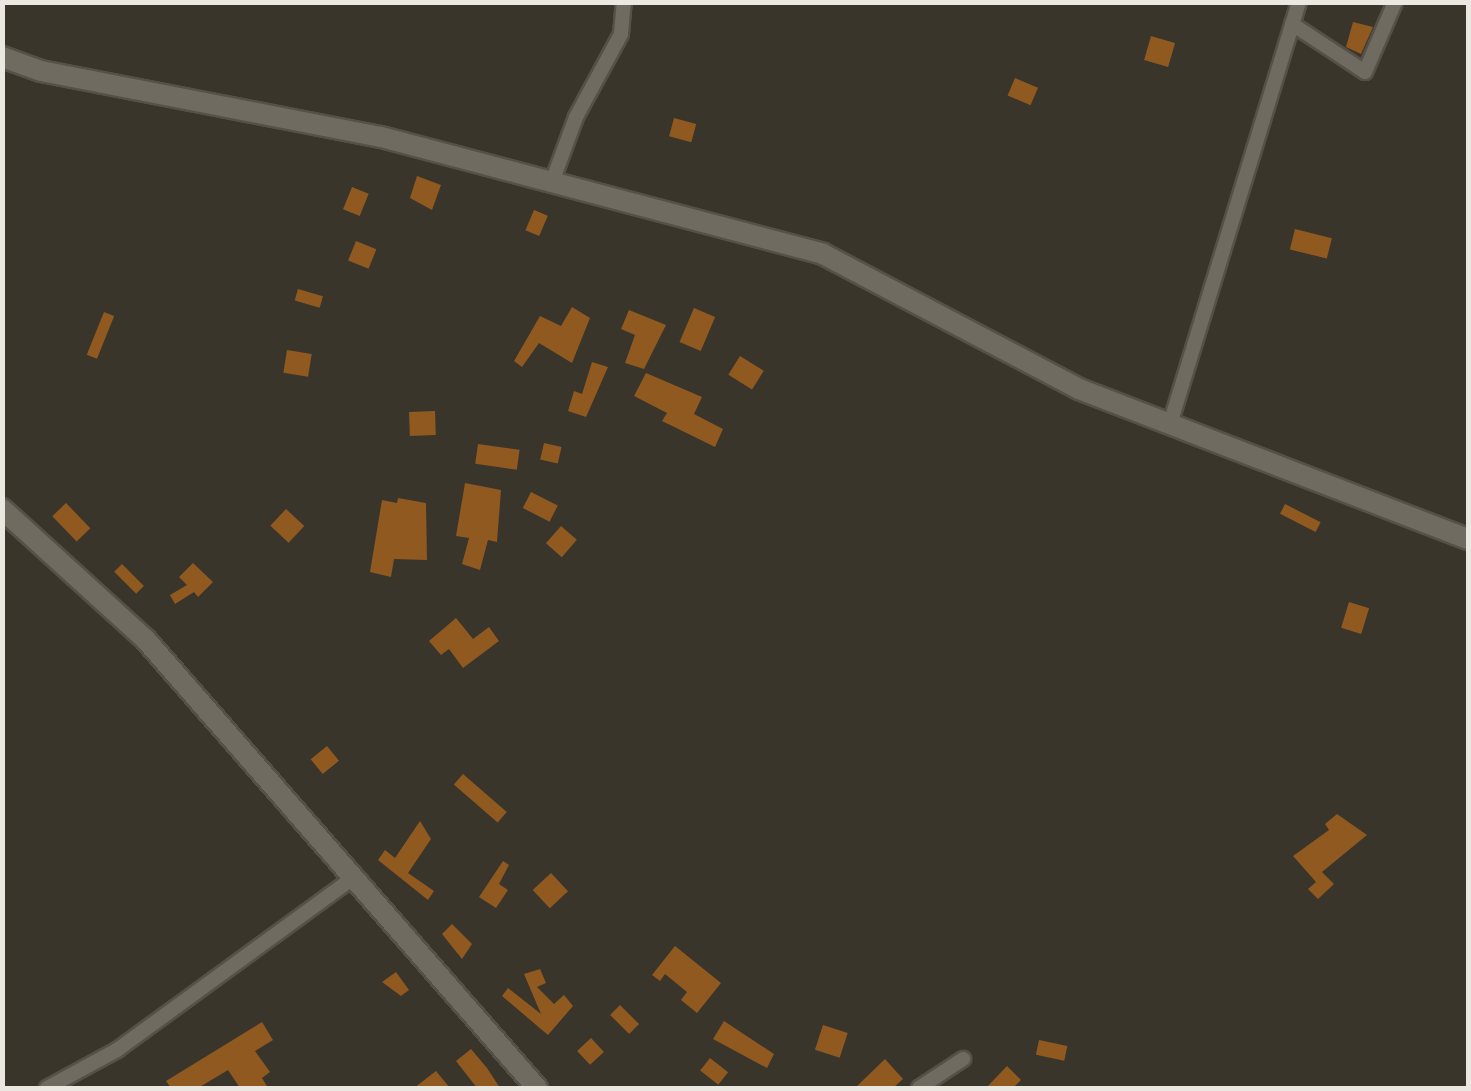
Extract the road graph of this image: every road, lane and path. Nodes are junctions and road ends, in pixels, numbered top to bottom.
1 (624, 2) edge
2 (1298, 2) edge
3 (1395, 2) edge
4 (1292, 24) junction
5 (2, 57) edge
6 (552, 182) junction
7 (1170, 424) junction
8 (2, 509) edge
9 (1468, 539) edge
10 (354, 878) junction
11 (962, 1059) dead end
12 (47, 1088) edge
13 (538, 1088) edge
14 (919, 1088) edge

1 - 6 street
2 - 4 street
3 - 4 street
4 - 7 street
5 - 6 main road
6 - 7 main road
7 - 9 main road
8 - 10 main road
10 - 12 street
10 - 13 main road
11 - 14 street

